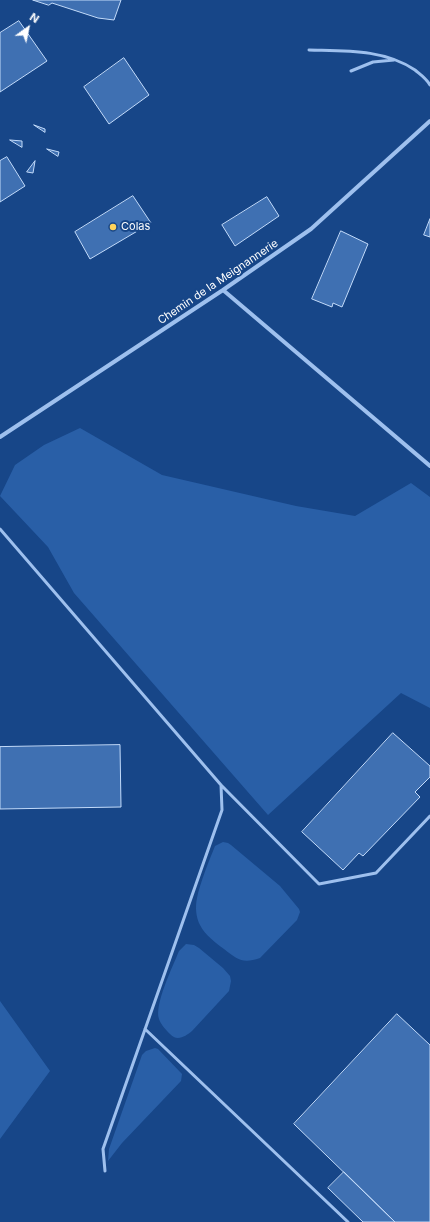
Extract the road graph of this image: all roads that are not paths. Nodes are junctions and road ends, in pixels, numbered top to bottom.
1 (309, 50) dead end
2 (396, 60) junction
3 (351, 71) dead end
4 (430, 85) edge
5 (430, 121) edge
6 (223, 290) junction
7 (0, 437) edge
8 (430, 466) edge
9 (0, 529) edge
10 (221, 785) junction
11 (430, 816) edge
12 (145, 1028) junction
13 (105, 1172) dead end
14 (348, 1222) edge

1 - 2 lane
2 - 3 lane
2 - 4 lane
5 - 6 street, Chemin de la Meignannerie
6 - 7 street, Chemin de la Meignannerie
6 - 8 street
9 - 10 lane
10 - 11 lane
10 - 12 lane
12 - 13 lane
12 - 14 lane

